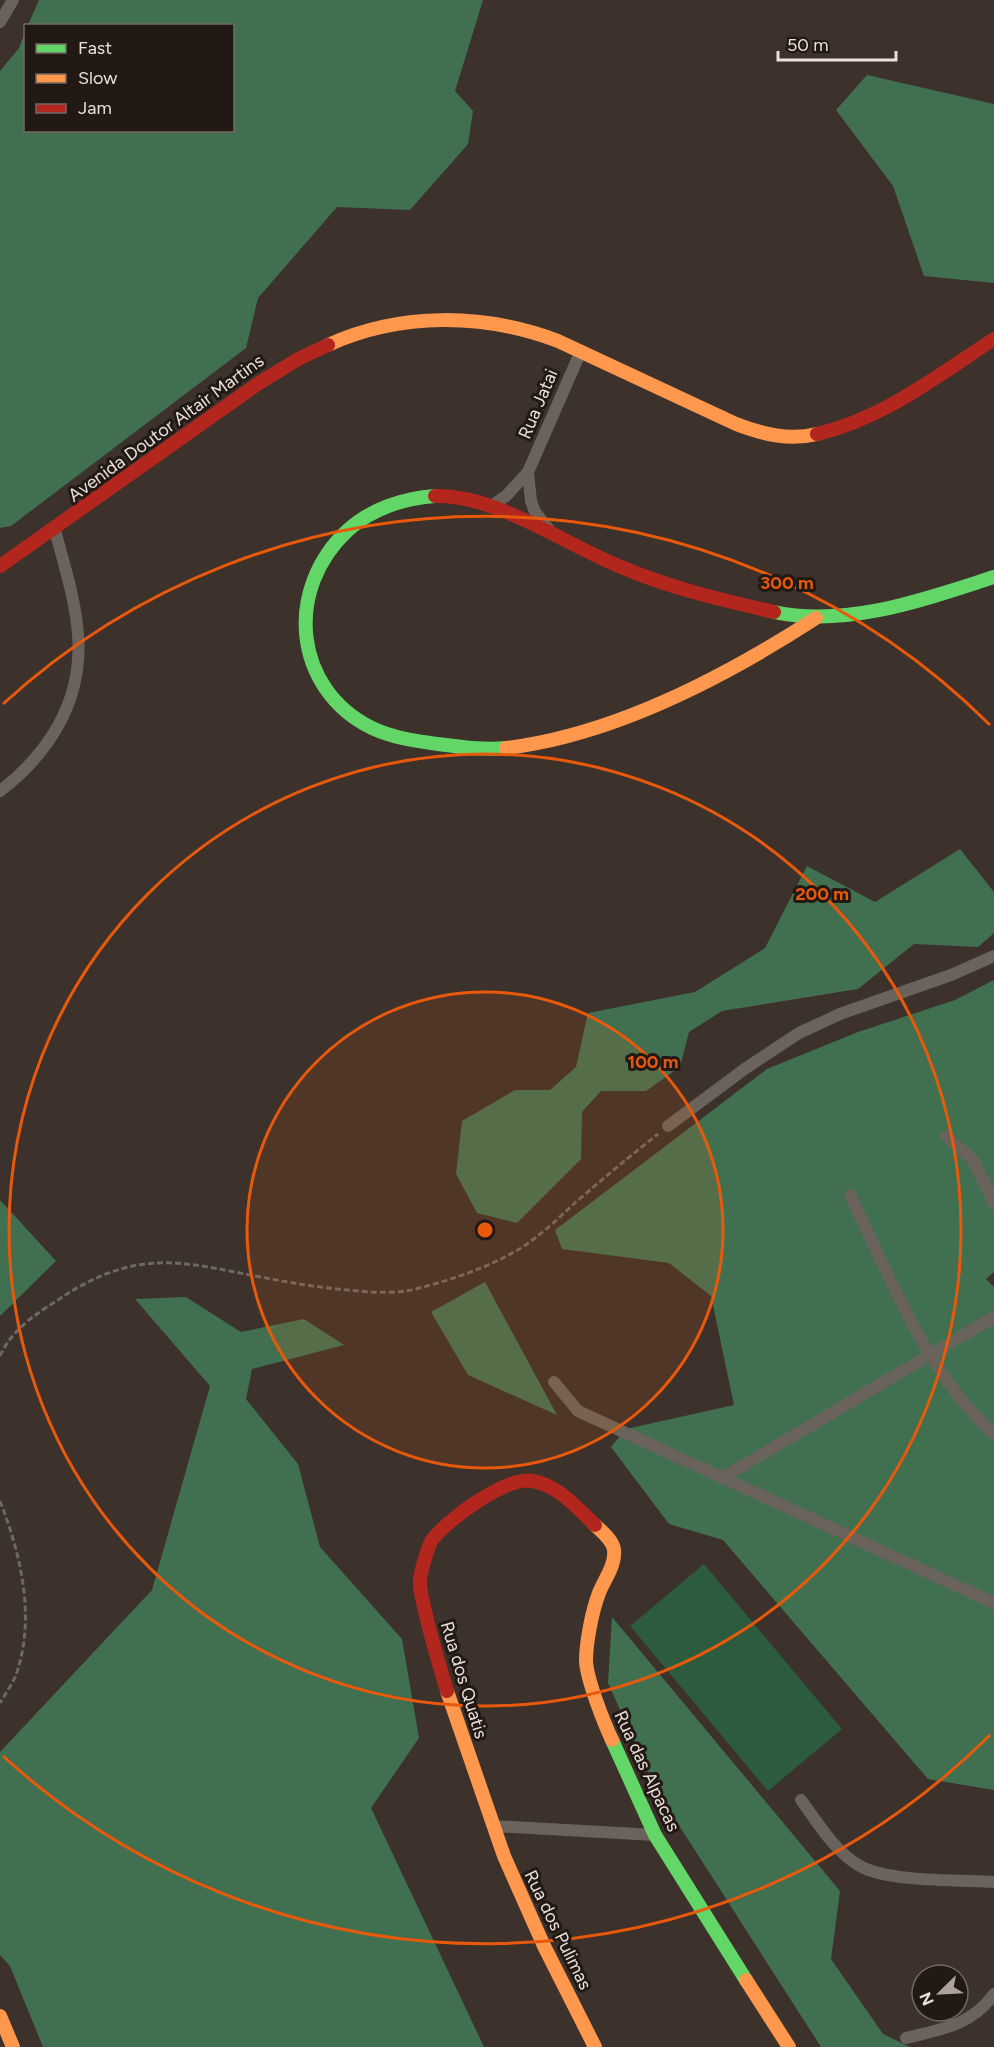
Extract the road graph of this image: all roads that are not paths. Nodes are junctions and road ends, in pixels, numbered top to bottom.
1 (13, 0) edge
2 (0, 22) edge
3 (994, 339) edge
4 (581, 351) junction
5 (528, 472) junction
6 (490, 507) junction
7 (55, 530) junction
8 (555, 536) junction
9 (0, 566) edge
10 (994, 577) edge
11 (816, 618) junction
12 (0, 791) edge
13 (994, 956) edge
14 (668, 1126) road end
15 (946, 1136) dead end
16 (850, 1195) dead end
17 (994, 1203) edge
18 (994, 1317) edge
19 (929, 1356) junction
20 (554, 1383) dead end
21 (994, 1434) edge
22 (722, 1478) junction
23 (567, 1498) joint
24 (994, 1603) edge
25 (801, 1800) dead end
26 (493, 1826) junction
27 (655, 1835) junction
28 (994, 1882) edge
29 (994, 1995) edge
30 (0, 2016) edge
31 (906, 2038) dead end
32 (13, 2047) edge
33 (595, 2047) edge
34 (789, 2047) edge

1 - 2 street
3 - 4 street, Avenida Doutor Altair Martins
4 - 5 street, Rua Jatai
4 - 7 street, Avenida Doutor Altair Martins
5 - 6 street, Rua Jatai
5 - 8 street, Rua Jatai
6 - 8 street
6 - 11 street
7 - 9 street, Avenida Doutor Altair Martins
7 - 12 street
8 - 11 street
10 - 11 street
13 - 14 street
15 - 17 street
16 - 19 street
18 - 19 street
19 - 21 street
19 - 22 street
20 - 22 street
22 - 24 street
23 - 26 street, Rua dos Quatis
23 - 27 street, Rua das Alpacas
25 - 28 street
26 - 27 street
26 - 33 street, Rua dos Pulimas
27 - 34 street, Rua das Alpacas
29 - 31 street
30 - 32 street

